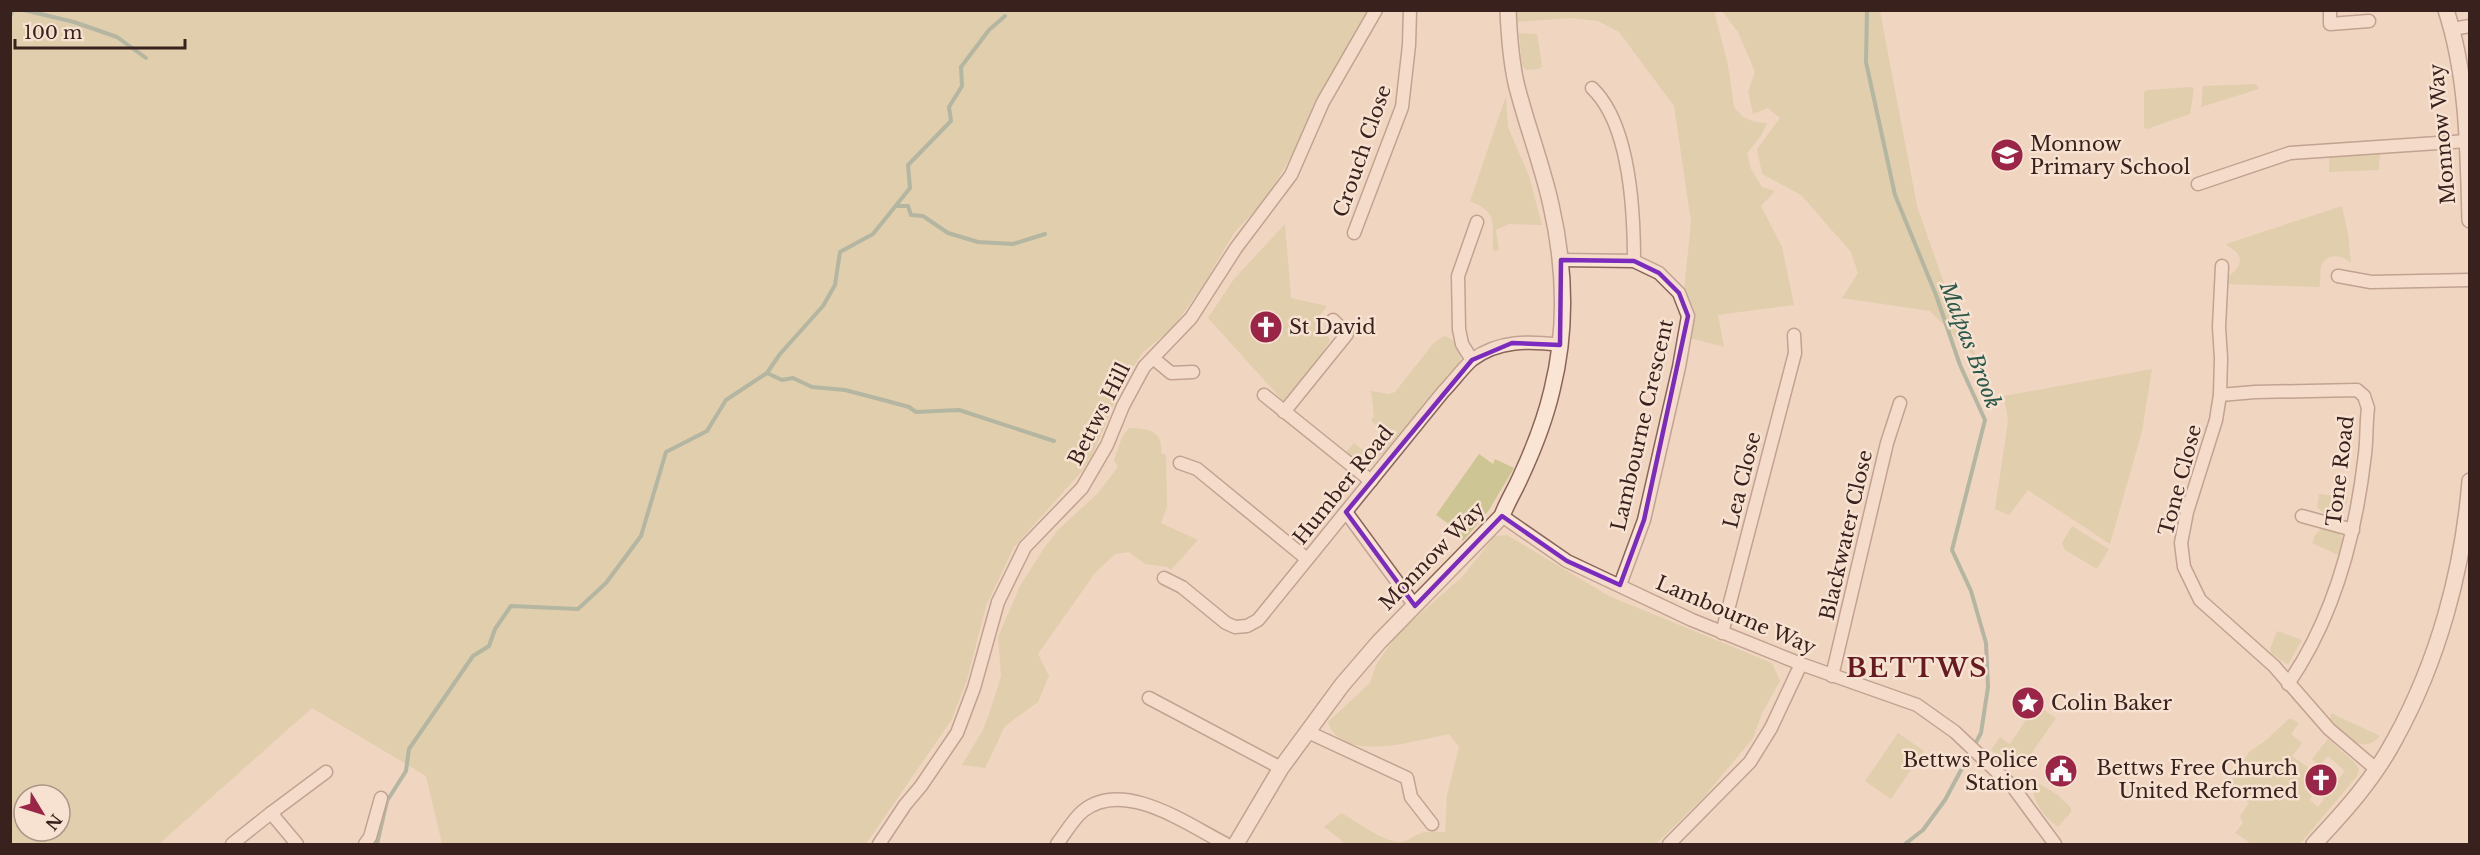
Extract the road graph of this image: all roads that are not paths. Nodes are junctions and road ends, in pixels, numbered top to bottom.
1 (1376, 10) edge
2 (1410, 10) edge
3 (1508, 10) edge
4 (2330, 10) edge
5 (2446, 10) edge
6 (2369, 21) dead end
7 (2469, 26) edge
8 (2452, 29) junction
9 (1592, 88) dead end
10 (2467, 141) junction
11 (2198, 184) dead end
12 (2469, 199) edge
13 (2469, 220) edge
14 (1477, 222) dead end
15 (1354, 233) dead end
16 (1561, 260) junction
17 (1634, 261) junction
18 (2222, 266) dead end
19 (2338, 276) dead end
20 (2469, 280) edge
21 (1334, 320) dead end
22 (1794, 335) dead end
23 (1560, 345) junction
24 (1153, 358) junction
25 (1473, 360) junction
26 (1193, 372) dead end
27 (1264, 395) dead end
28 (2220, 395) junction
29 (1900, 403) dead end
30 (1284, 412) junction
31 (1180, 463) dead end
32 (1371, 481) junction
33 (2469, 481) edge
34 (2469, 498) edge
35 (1346, 512) junction
36 (1502, 516) junction
37 (2302, 516) dead end
38 (2353, 530) junction
39 (1307, 559) junction
40 (1164, 578) dead end
41 (1620, 585) junction
42 (1415, 606) junction
43 (1722, 633) junction
44 (1801, 664) junction
45 (1832, 676) junction
46 (2288, 684) junction
47 (1149, 698) dead end
48 (1308, 732) junction
49 (1281, 768) junction
50 (2376, 769) junction
51 (326, 772) dead end
52 (381, 798) dead end
53 (271, 813) junction
54 (1432, 824) dead end
55 (232, 844) edge
56 (297, 844) edge
57 (365, 844) edge
58 (879, 844) edge
59 (1057, 844) edge
60 (1226, 844) edge
61 (1236, 844) edge
62 (1669, 844) edge
63 (2055, 844) edge
64 (2314, 844) edge

1 - 24 street, Bettws Hill
2 - 15 street, Crouch Close
3 - 16 street, Monnow Way
4 - 6 street
5 - 8 street, Monnow Way
7 - 8 street
8 - 10 street, Monnow Way
9 - 17 street
10 - 11 street
10 - 12 street, Monnow Way
12 - 13 street, Monnow Way
14 - 25 street
16 - 17 street, Lambourne Crescent
16 - 23 street, Monnow Way
17 - 41 street, Lambourne Crescent
18 - 28 street, Tone Close
19 - 20 street
21 - 30 street
22 - 43 street, Lea Close
23 - 25 street, Humber Road
23 - 36 street, Monnow Way
24 - 26 street
24 - 58 street, Bettws Hill
25 - 32 street, Humber Road
27 - 30 street
28 - 38 street, Tone Road
28 - 46 street, Tone Close
29 - 45 street, Blackwater Close
30 - 32 street
31 - 39 street
32 - 35 street, Humber Road
33 - 34 street
34 - 50 street
35 - 39 street, Humber Road
35 - 42 street
36 - 41 street, Lambourne Way
36 - 42 street, Monnow Way
37 - 38 street
38 - 46 street, Tone Road
39 - 40 street, Humber Road
41 - 43 street, Lambourne Way
42 - 48 street, Monnow Way
43 - 44 street, Lambourne Way
44 - 45 street, Lambourne Way
44 - 62 street
45 - 63 street, Lambourne Way
46 - 50 street, Tone Close
47 - 49 street
48 - 49 street, Monnow Way
48 - 54 street
49 - 61 street, Monnow Way
50 - 64 street
51 - 53 street
52 - 57 street
53 - 55 street
53 - 56 street
59 - 60 street

